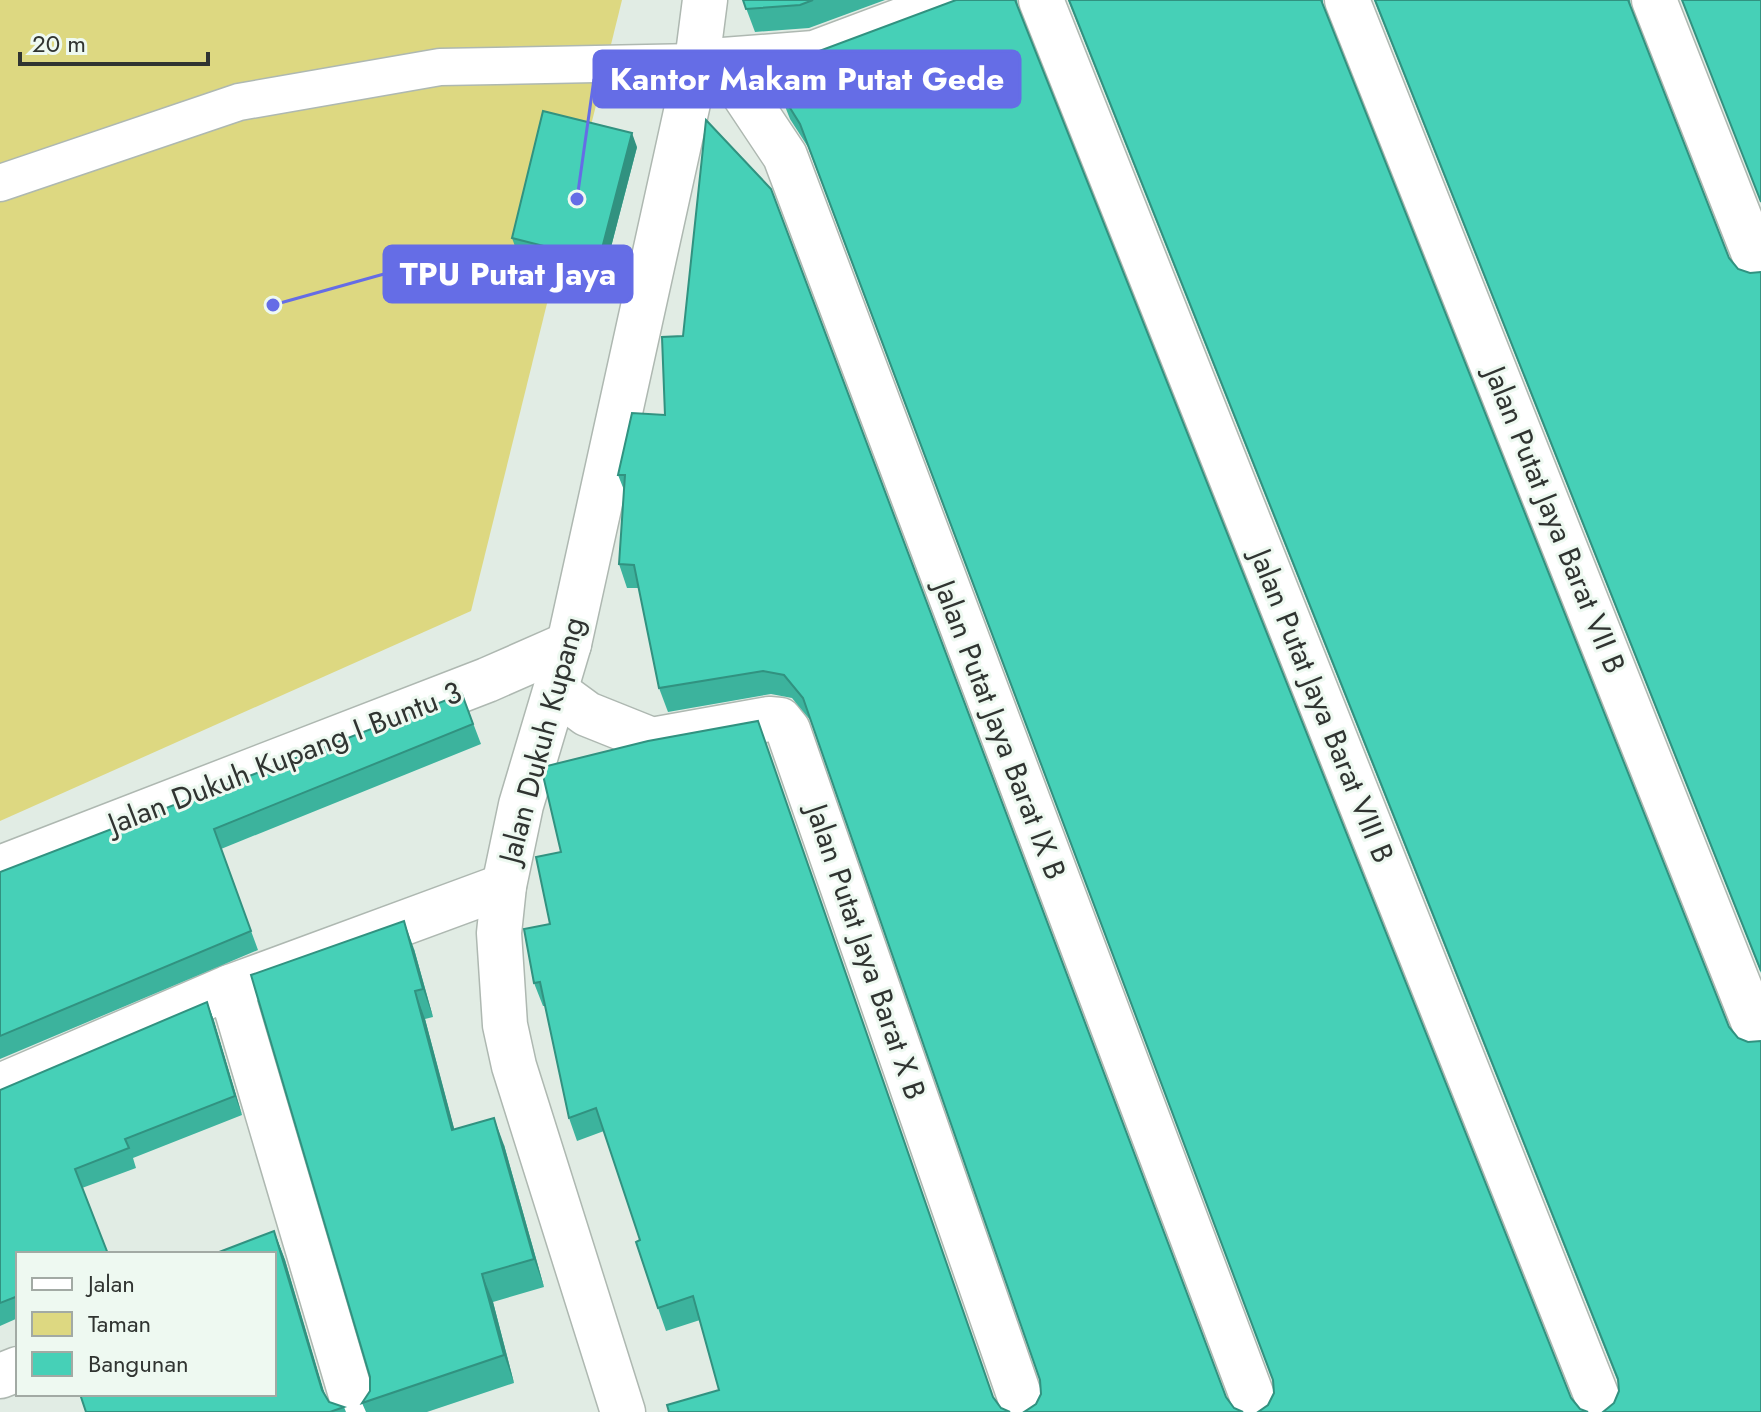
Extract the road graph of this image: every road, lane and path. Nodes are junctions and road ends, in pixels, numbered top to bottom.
1 (705, 0) edge
2 (956, 0) edge
3 (1041, 0) edge
4 (1347, 0) edge
5 (1654, 0) edge
6 (709, 61) junction
7 (0, 183) edge
8 (1761, 272) edge
9 (569, 644) junction
10 (557, 692) junction
11 (0, 868) edge
12 (504, 886) junction
13 (230, 987) junction
14 (1761, 1041) edge
15 (0, 1086) edge
16 (289, 1251) edge
17 (356, 1412) edge
18 (623, 1412) edge
19 (1025, 1412) edge
20 (1258, 1412) edge
21 (1603, 1412) edge

1 - 6 street, Jalan Dukuh Kupang
2 - 6 street
3 - 21 street, Jalan Putat Jaya Barat VIII B
4 - 14 street, Jalan Putat Jaya Barat VII B
5 - 8 street
6 - 7 lane
6 - 9 street, Jalan Dukuh Kupang
6 - 20 street, Jalan Putat Jaya Barat IX B
9 - 10 street, Jalan Dukuh Kupang
9 - 11 street, Jalan Dukuh Kupang I Buntu 3
10 - 12 street, Jalan Dukuh Kupang
10 - 19 street, Jalan Putat Jaya Barat X B
12 - 13 street
12 - 18 street, Jalan Dukuh Kupang
13 - 15 street
13 - 16 street
16 - 17 street

